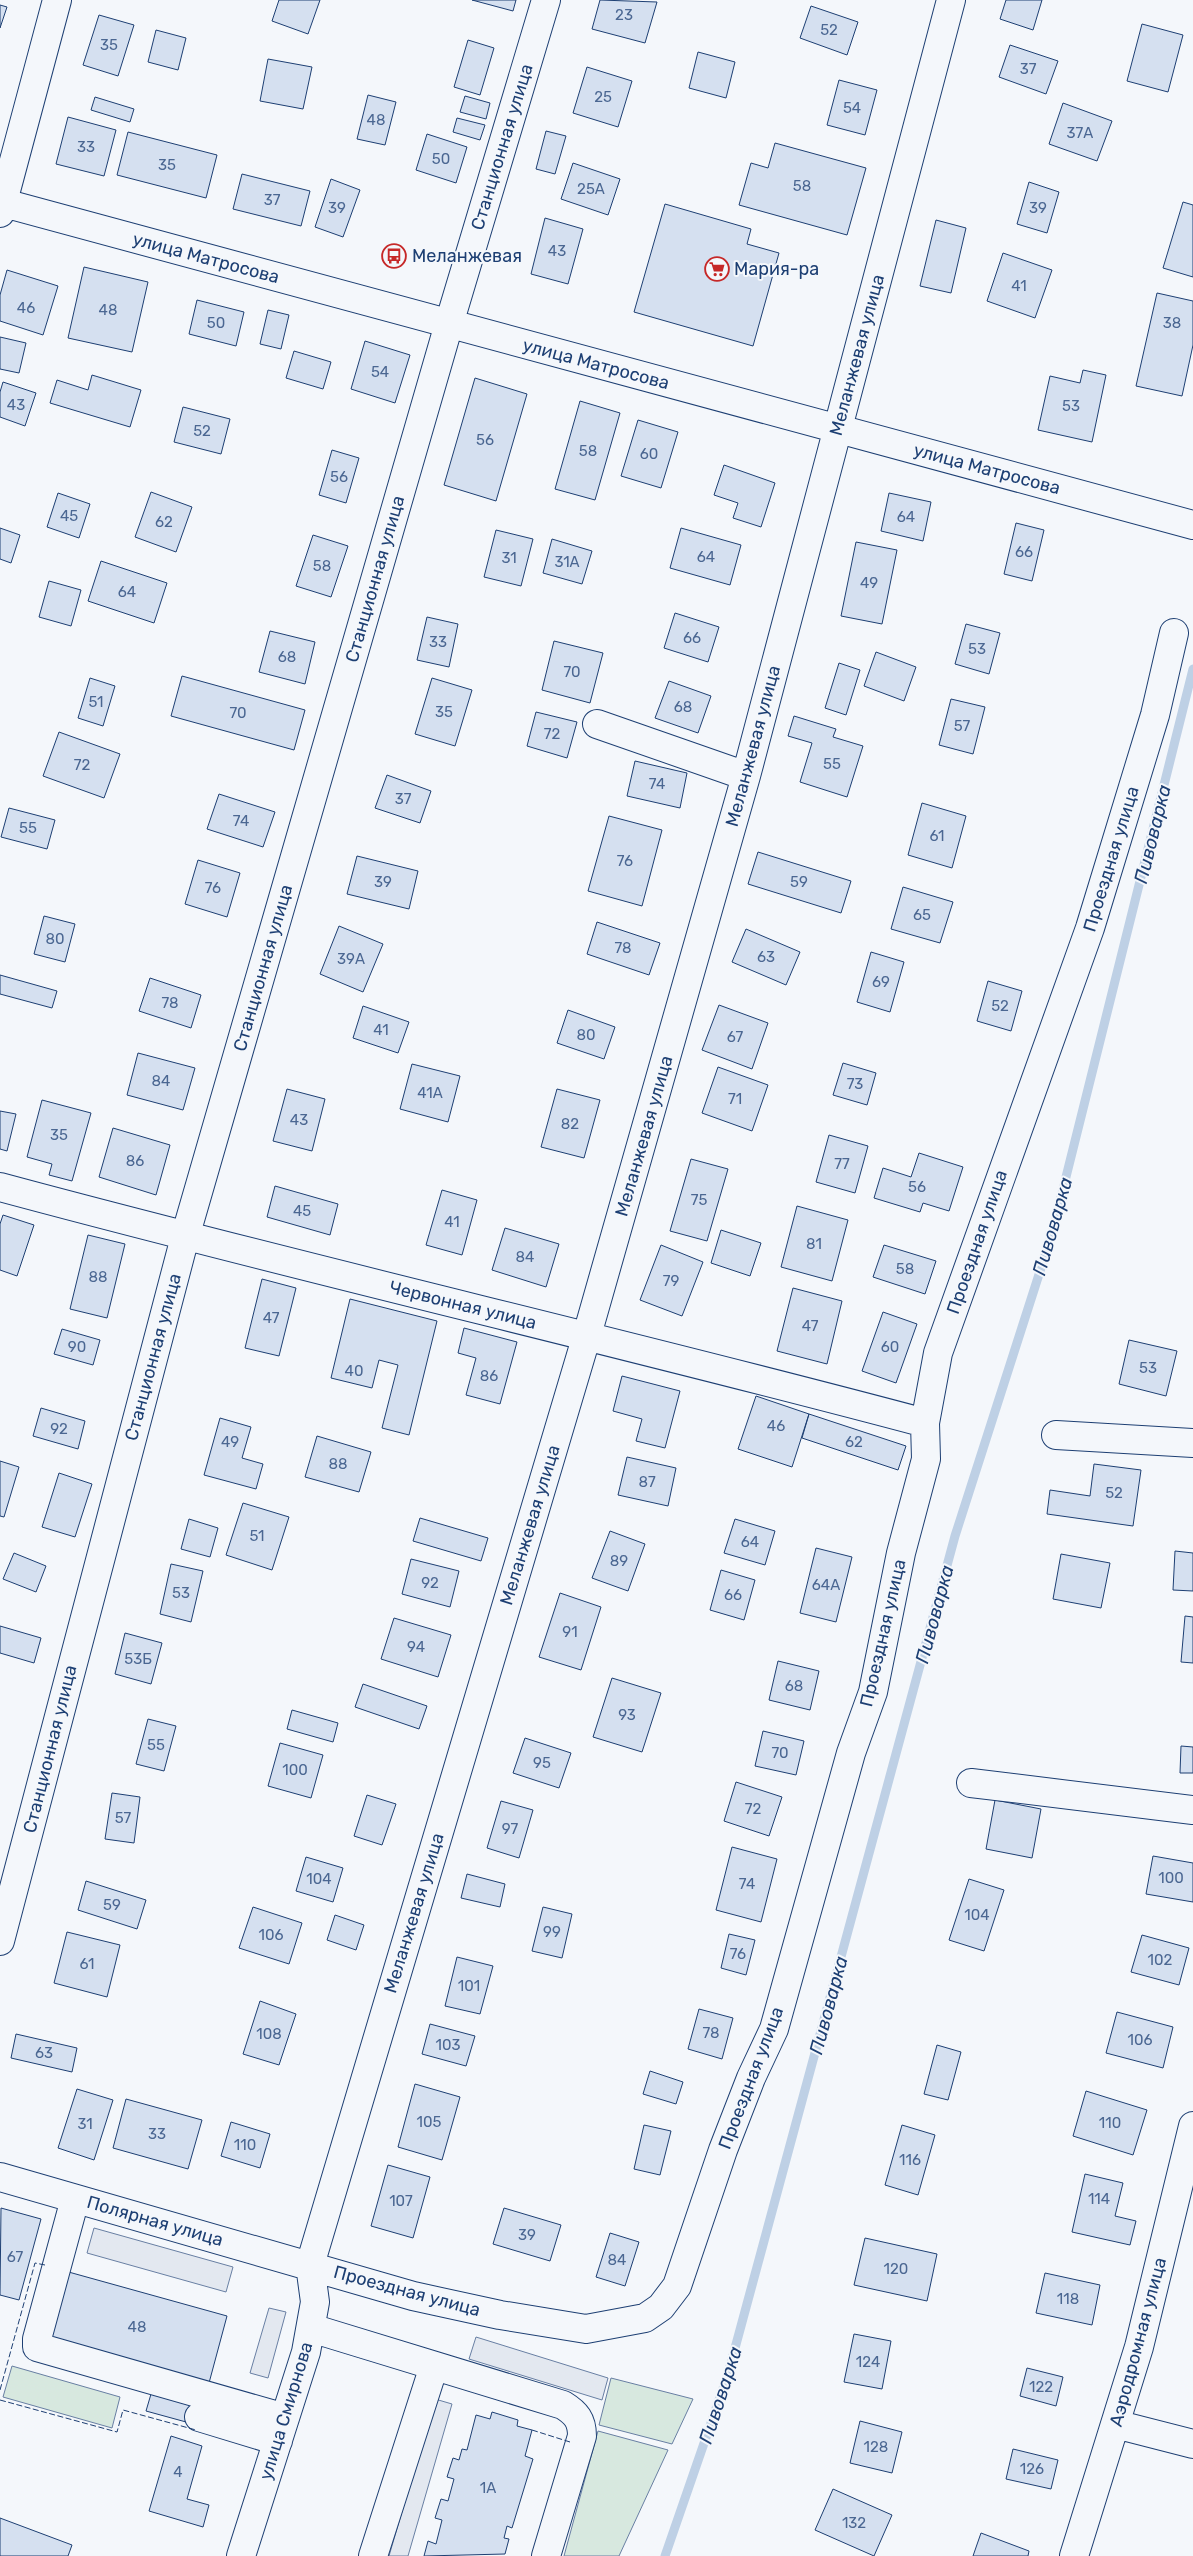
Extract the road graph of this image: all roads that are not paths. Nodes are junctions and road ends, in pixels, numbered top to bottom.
1 (57, 0) edge
2 (546, 0) edge
3 (950, 0) edge
4 (1, 206) edge
5 (449, 324) junction
6 (837, 429) junction
7 (1193, 525) edge
8 (1174, 632) dead end
9 (597, 724) dead end
10 (746, 776) junction
11 (0, 1187) edge
12 (184, 1237) junction
13 (587, 1335) junction
14 (925, 1423) junction
15 (1056, 1435) dead end
16 (1193, 1444) edge
17 (971, 1783) dead end
18 (1193, 1810) edge
19 (0, 1941) edge
20 (1193, 2126) edge
21 (1189, 2157) edge
22 (0, 2177) edge
23 (75, 2198) junction
24 (310, 2264) junction
25 (311, 2328) junction
26 (434, 2366) junction
27 (199, 2417) dead end
28 (1115, 2424) junction
29 (281, 2429) junction
30 (1193, 2444) edge
31 (242, 2556) edge
32 (373, 2556) edge
33 (546, 2556) edge
34 (1074, 2556) edge

1 - 4 street
2 - 5 street, Станционная улица
3 - 6 street, Меланжевая улица
4 - 5 street, улица Матросова
5 - 6 street, улица Матросова
5 - 12 street, Станционная улица
6 - 7 street, улица Матросова
6 - 10 street, Меланжевая улица
8 - 14 street, Проездная улица
9 - 10 street
10 - 13 street, Меланжевая улица
11 - 12 street, Червонная улица
12 - 13 street, Червонная улица
12 - 19 street, Станционная улица
13 - 14 street, Червонная улица
13 - 24 street, Меланжевая улица
14 - 24 street, Проездная улица
15 - 16 street
17 - 18 street
20 - 21 street, Аэродромная улица
21 - 28 street, Аэродромная улица
22 - 23 street, Полярная улица
23 - 24 street, Полярная улица
23 - 29 street
24 - 25 street, улица Смирнова
25 - 26 street
25 - 29 street, улица Смирнова
26 - 32 street
26 - 33 street
27 - 29 street
28 - 30 street
28 - 34 street, Аэродромная улица
29 - 31 street, улица Смирнова

